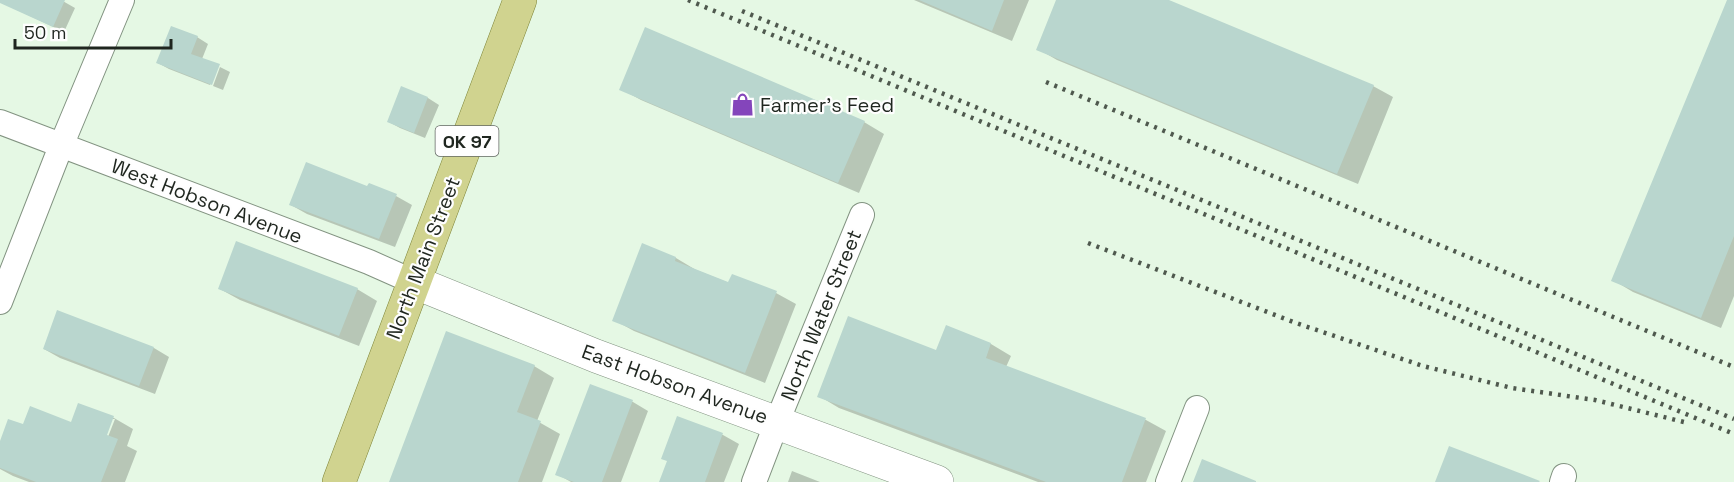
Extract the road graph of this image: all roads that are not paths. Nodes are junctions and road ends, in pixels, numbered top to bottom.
1 (122, 0) edge
2 (520, 0) edge
3 (0, 122) edge
4 (61, 146) junction
5 (862, 215) dead end
6 (414, 282) junction
7 (0, 302) edge
8 (1197, 408) dead end
9 (777, 422) junction
10 (339, 482) edge
11 (754, 482) edge
12 (938, 482) edge
13 (1168, 482) edge

1 - 4 street
2 - 6 main road, North Main Street / OK 97
3 - 4 street, West Hobson Avenue
4 - 6 street, West Hobson Avenue
4 - 7 street
5 - 9 street, North Water Street
6 - 9 street, East Hobson Avenue
6 - 10 main road, North Main Street / OK 97
8 - 13 street
9 - 11 street, North Water Street
9 - 12 street, East Hobson Avenue

